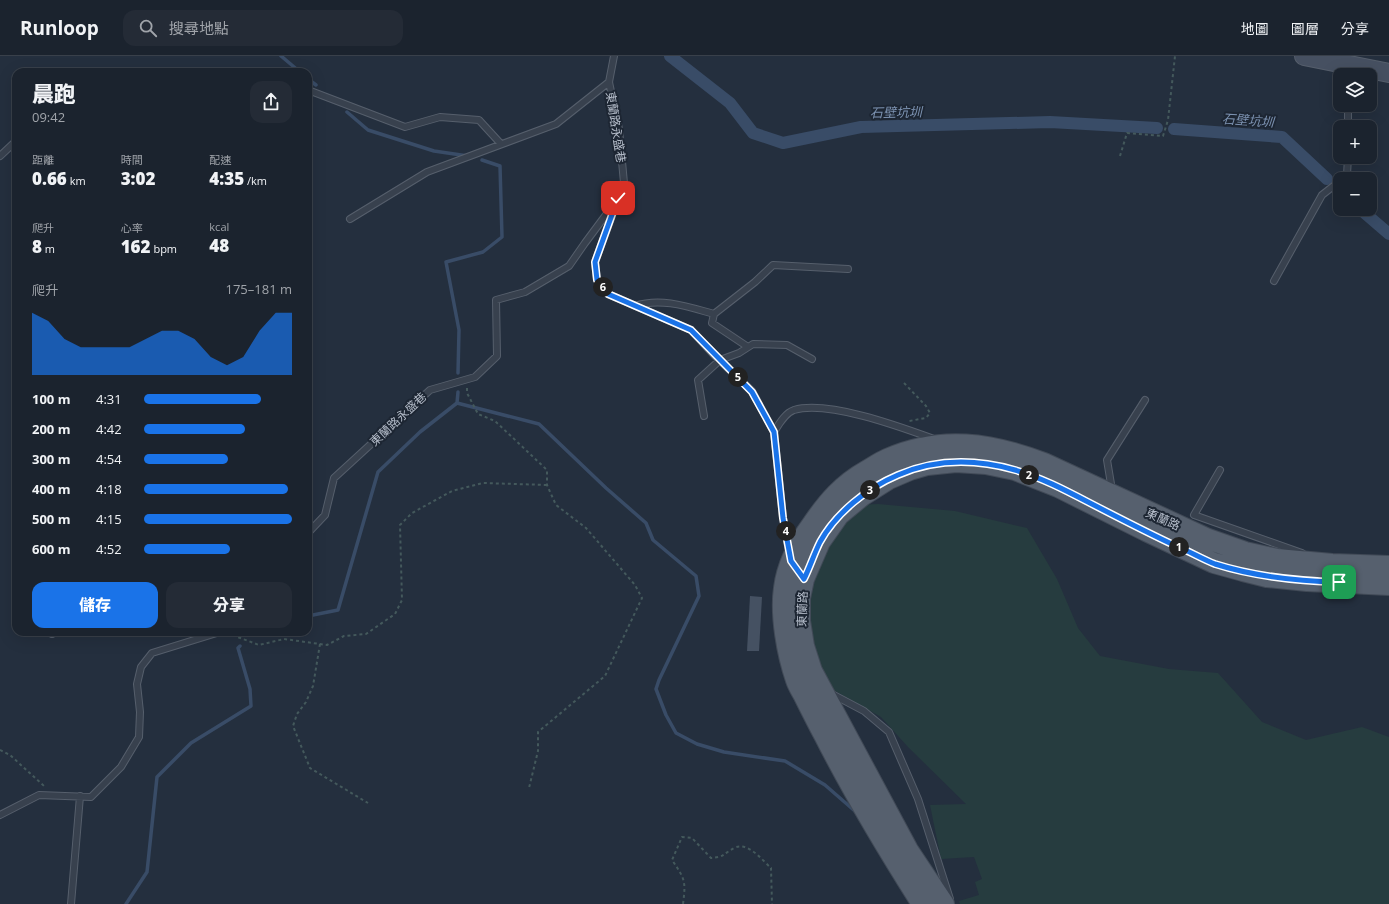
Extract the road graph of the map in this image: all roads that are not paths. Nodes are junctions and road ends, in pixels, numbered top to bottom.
1 (614, 56) edge
2 (1304, 56) edge
3 (1389, 73) edge
4 (609, 82) junction
5 (312, 92) edge
6 (501, 144) junction
7 (12, 145) edge
8 (0, 156) edge
9 (1333, 186) edge
10 (618, 198) junction
11 (350, 219) dead end
12 (848, 269) dead end
13 (1274, 281) dead end
14 (634, 306) junction
15 (714, 314) junction
16 (748, 347) junction
17 (812, 359) dead end
18 (720, 360) junction
19 (1145, 400) dead end
20 (704, 416) dead end
21 (774, 432) junction
22 (944, 444) junction
23 (1220, 470) dead end
24 (1113, 496) junction
25 (312, 529) edge
26 (1332, 564) junction
27 (1389, 566) edge
28 (798, 570) junction
29 (1389, 585) edge
30 (207, 636) edge
31 (822, 689) junction
32 (80, 796) junction
33 (0, 815) edge
34 (71, 904) edge
35 (922, 904) edge
36 (944, 904) edge
37 (952, 904) edge

1 - 4 lane, 東蘭路永盛巷
2 - 3 street
4 - 6 lane
4 - 10 lane, 東蘭路永盛巷
5 - 6 lane
6 - 11 lane
7 - 8 lane
9 - 13 lane
10 - 14 lane, 東蘭路永盛巷
10 - 25 lane, 東蘭路永盛巷
12 - 15 lane
14 - 15 lane
14 - 18 lane, 東蘭路永盛巷
15 - 16 lane
16 - 17 lane
16 - 18 lane
18 - 20 lane
18 - 21 lane, 東蘭路永盛巷
19 - 24 lane
21 - 22 lane, 東蘭路
21 - 28 lane, 東蘭路永盛巷
22 - 24 main road, 東蘭路
22 - 28 main road, 東蘭路
23 - 26 lane
24 - 26 main road, 東蘭路
26 - 27 main road, 東蘭路
28 - 29 main road, 東蘭路
28 - 31 main road, 東蘭路
28 - 35 main road, 東蘭路
30 - 32 lane
31 - 36 main road, 東蘭路
31 - 37 lane
32 - 33 lane
32 - 34 lane

